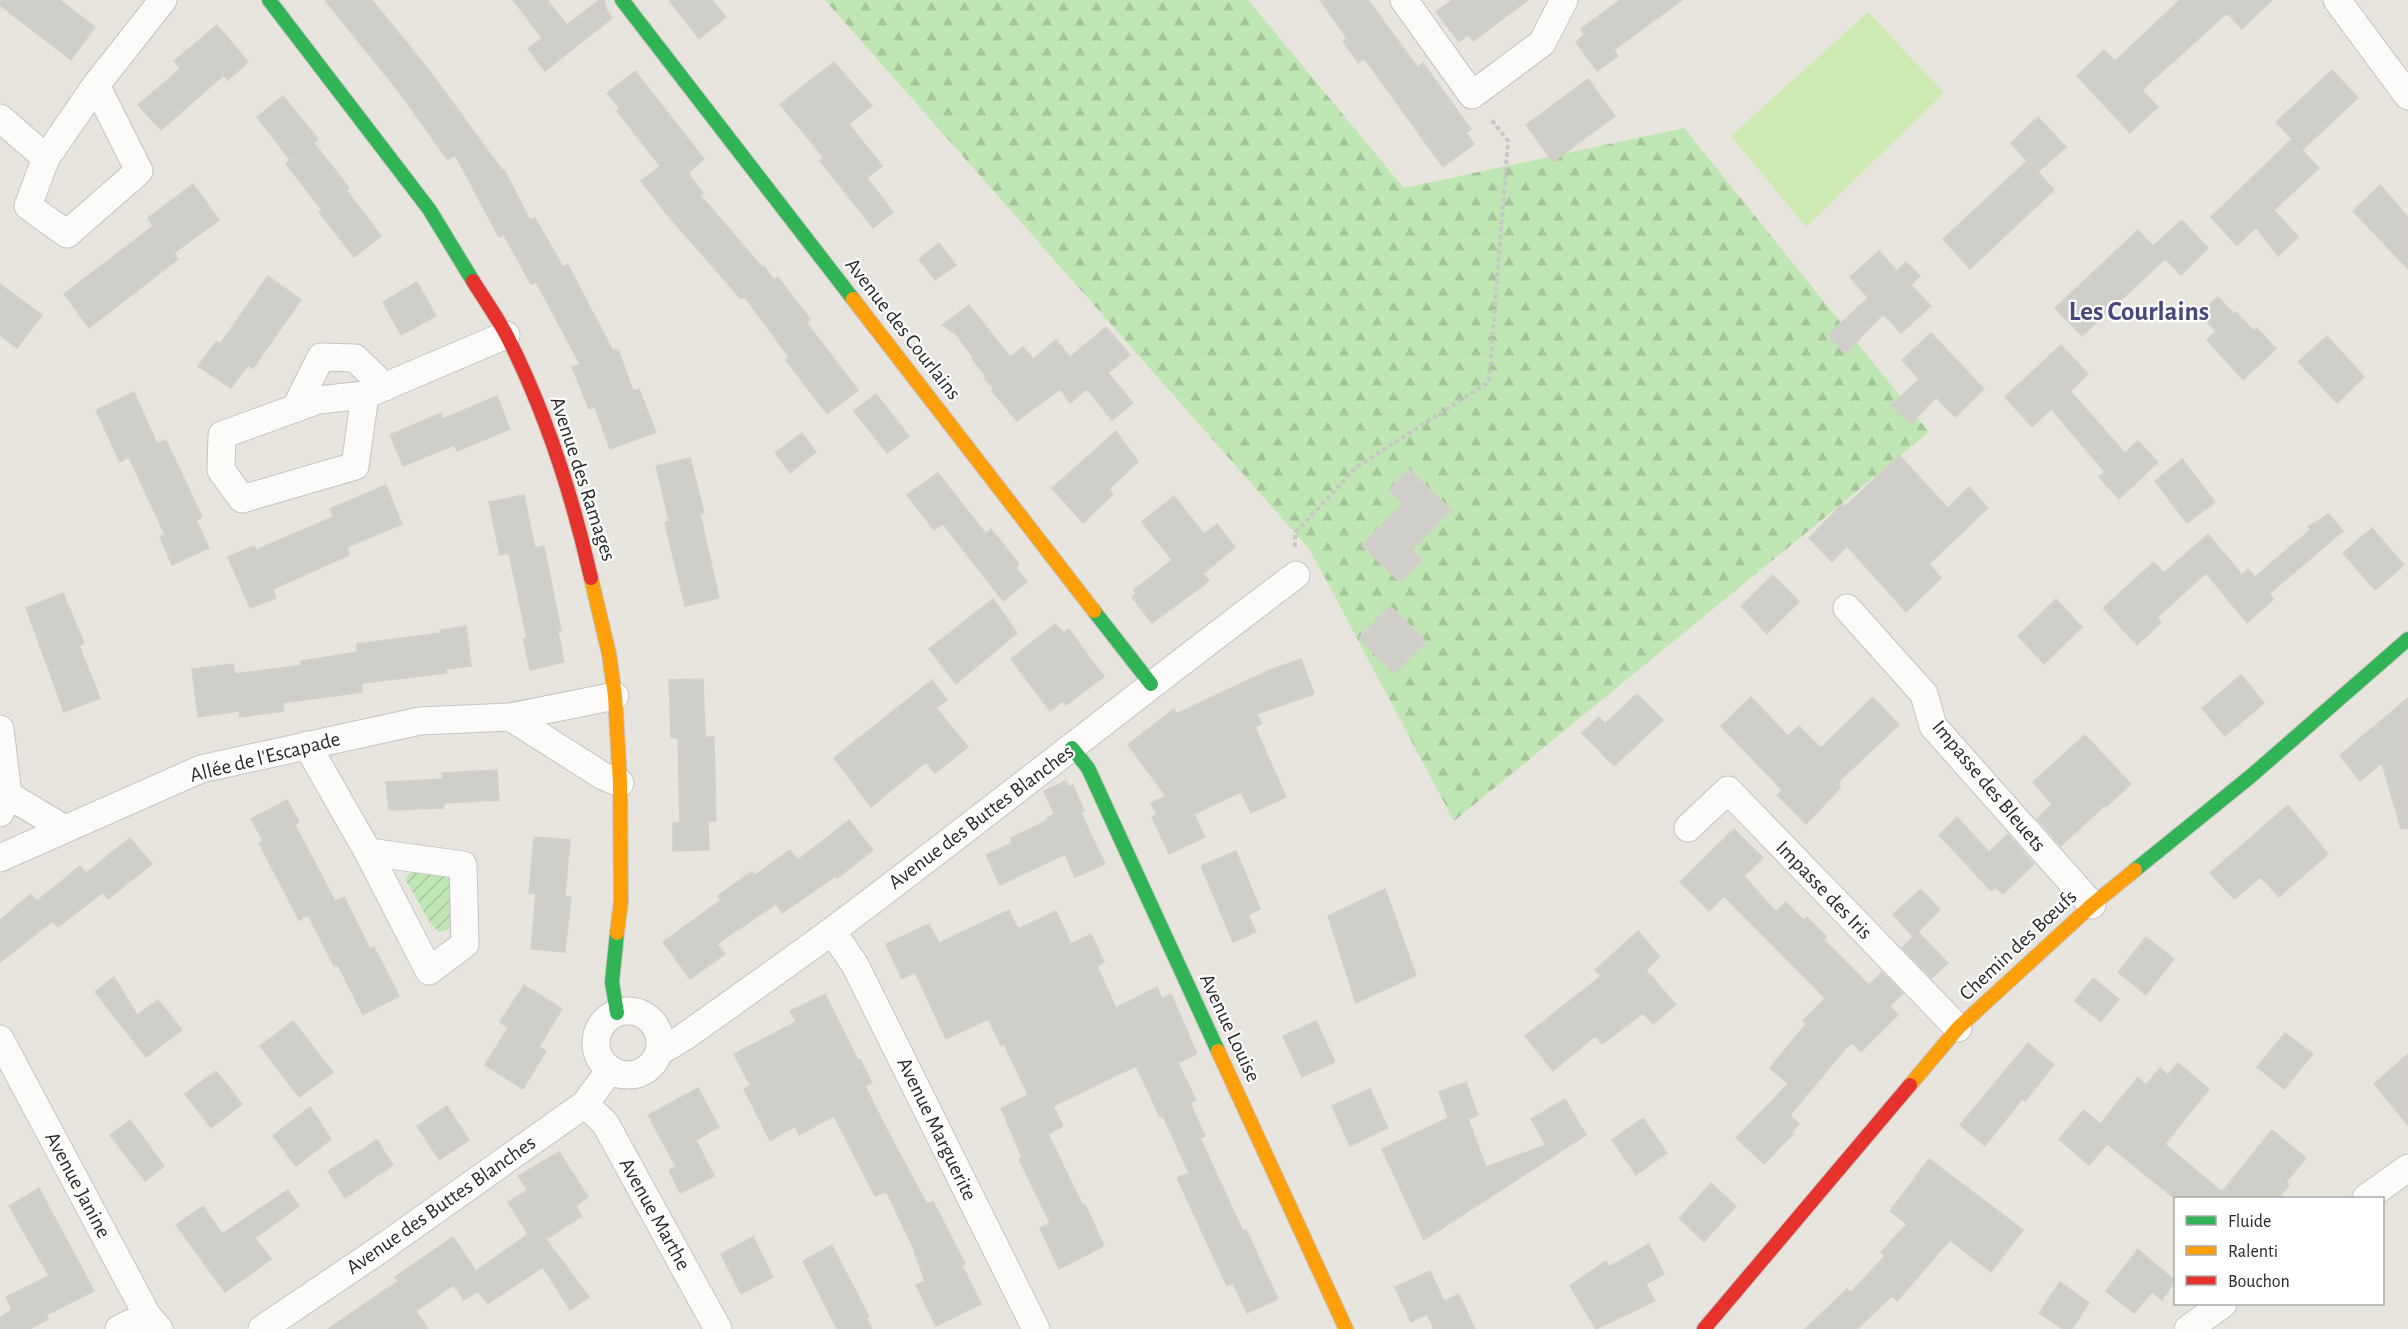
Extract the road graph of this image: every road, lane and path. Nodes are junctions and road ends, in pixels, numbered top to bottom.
1 (163, 0) edge
2 (270, 0) edge
3 (622, 0) edge
4 (1404, 0) edge
5 (1564, 0) edge
6 (2337, 0) edge
7 (96, 85) junction
8 (1472, 95) junction
9 (2408, 96) edge
10 (0, 118) edge
11 (46, 158) junction
12 (507, 335) junction
13 (375, 391) junction
14 (295, 409) junction
15 (1296, 575) joint
16 (1847, 608) dead end
17 (2408, 639) edge
18 (1151, 684) junction
19 (615, 696) junction
20 (510, 717) junction
21 (0, 729) edge
22 (307, 746) junction
23 (1072, 748) junction
24 (620, 783) junction
25 (4, 804) edge
26 (1688, 828) dead end
27 (65, 829) junction
28 (368, 852) junction
29 (0, 858) edge
30 (2092, 905) junction
31 (832, 931) junction
32 (617, 1012) junction
33 (1958, 1028) junction
34 (0, 1039) edge
35 (659, 1052) junction
36 (610, 1070) junction
37 (585, 1104) junction
38 (2408, 1167) edge
39 (2367, 1197) edge
40 (2222, 1305) edge
41 (153, 1322) edge
42 (119, 1329) edge
43 (262, 1329) edge
44 (718, 1329) edge
45 (1036, 1329) edge
46 (1346, 1329) edge
47 (1704, 1329) edge
48 (2188, 1329) edge

1 - 7 street
2 - 12 street, Avenue des Ramages
3 - 18 street, Avenue des Courlains
4 - 8 street
5 - 8 street
6 - 9 street
7 - 11 street
7 - 11 street
8 - 15 path
10 - 11 street
12 - 13 street
12 - 19 street, Avenue des Ramages
13 - 14 street
13 - 14 street
13 - 14 street
15 - 18 street, Avenue des Buttes Blanches
16 - 30 street, Impasse des Bleuets
17 - 30 street, Chemin des Bœufs
18 - 23 street, Avenue des Buttes Blanches
19 - 20 street, Allée de l'Escapade
19 - 24 street, Avenue des Ramages
20 - 22 street, Allée de l'Escapade
20 - 24 street
21 - 25 street
22 - 27 street, Allée de l'Escapade
22 - 28 street
23 - 31 street, Avenue des Buttes Blanches
23 - 46 street, Avenue Louise
24 - 32 street, Avenue des Ramages
25 - 27 street
26 - 33 street, Impasse des Iris
27 - 29 street, Allée de l'Escapade
28 - 28 street
30 - 33 street, Chemin des Bœufs
31 - 35 street, Avenue des Buttes Blanches
31 - 45 street, Avenue Marguerite
32 - 35 street
32 - 36 street
33 - 47 street, Chemin des Bœufs
34 - 41 street, Avenue Janine
35 - 36 street
36 - 37 street, Avenue des Buttes Blanches
37 - 43 street, Avenue des Buttes Blanches
37 - 44 street, Avenue Marthe
38 - 39 street
40 - 48 street
41 - 42 street

